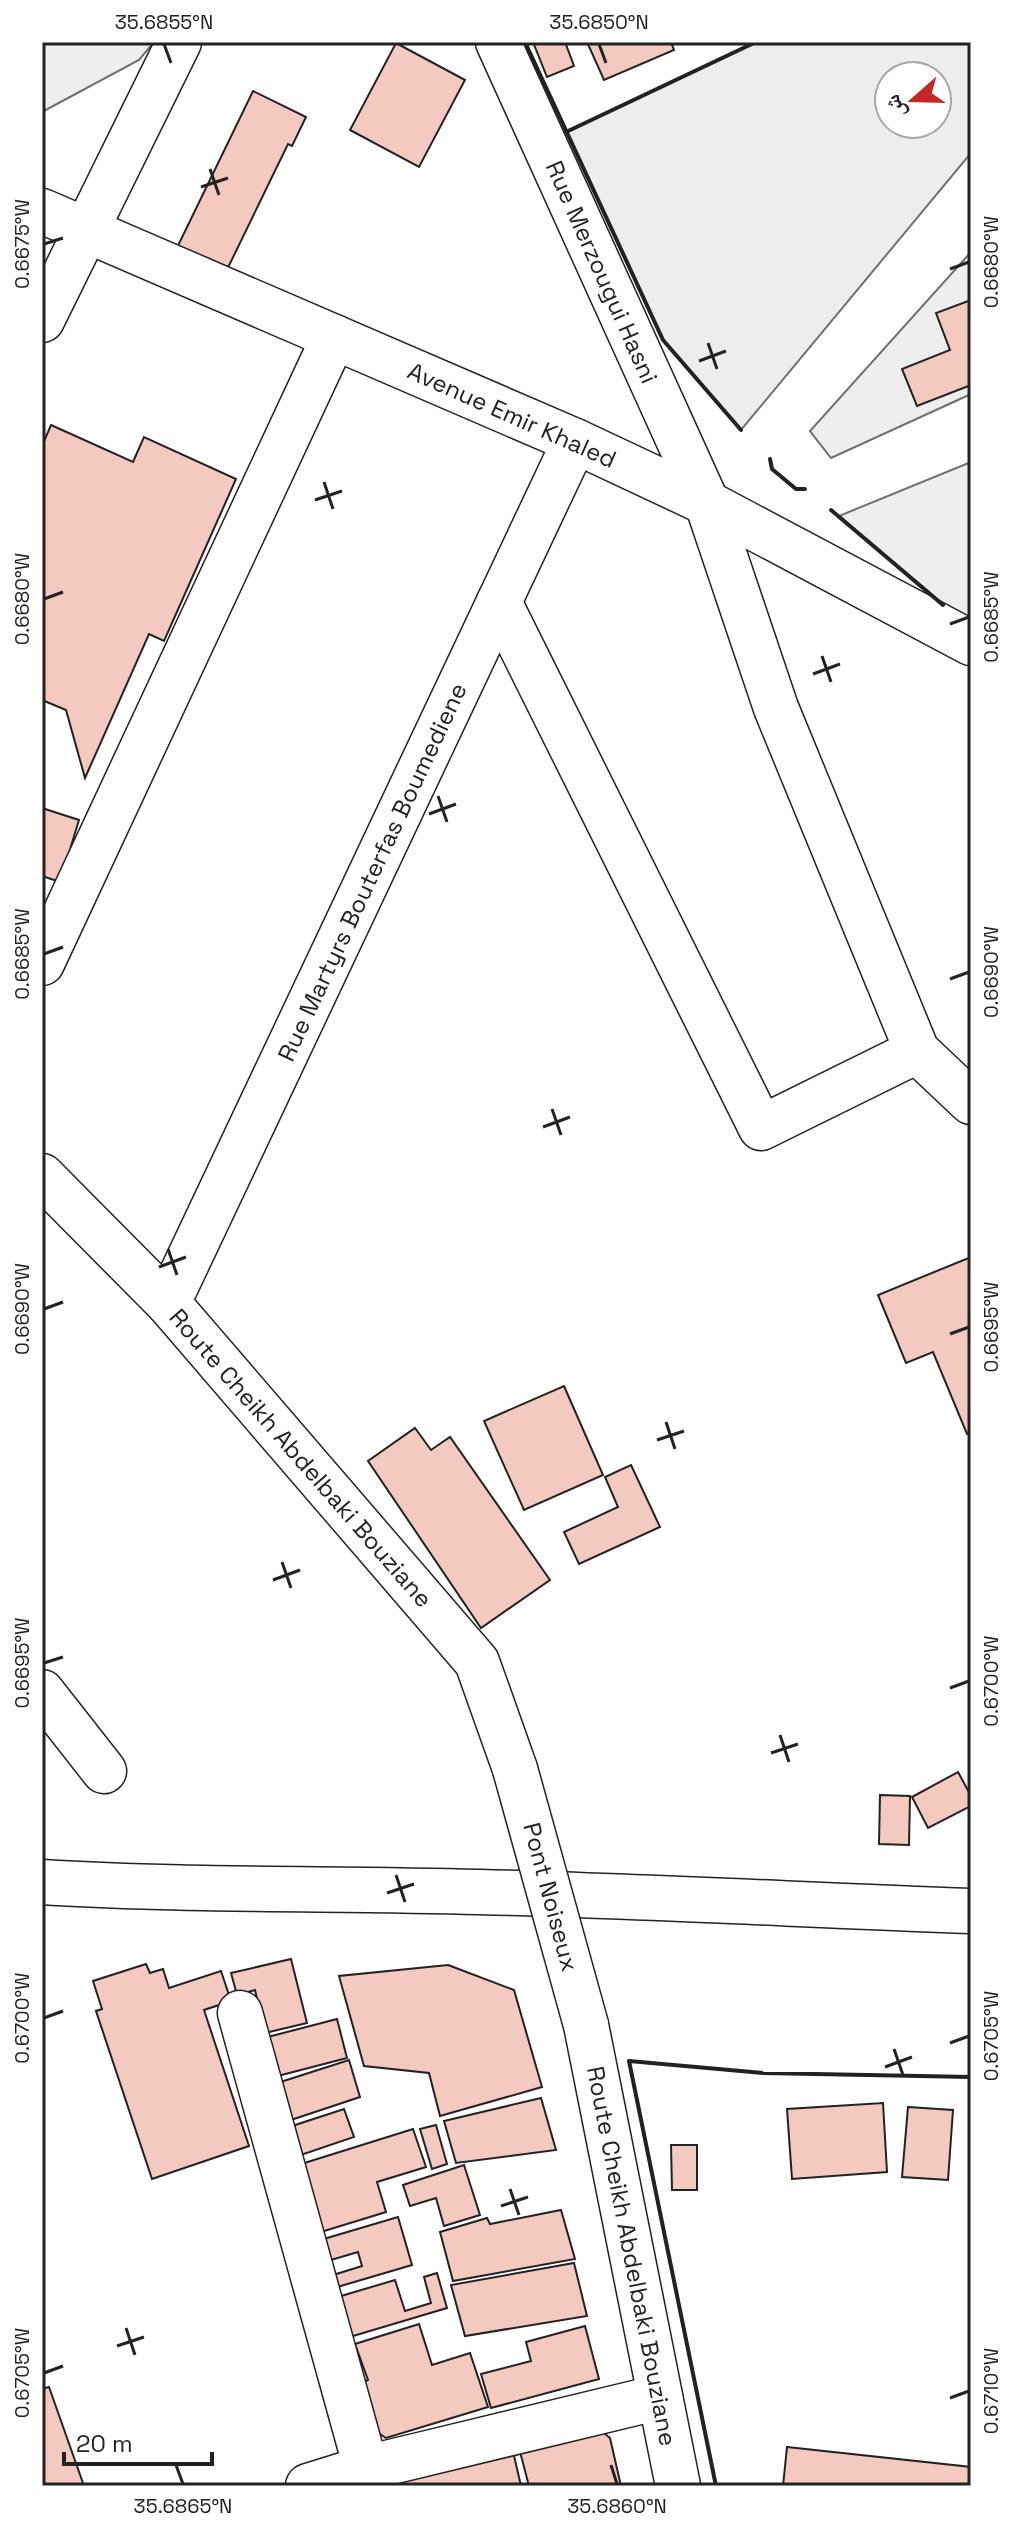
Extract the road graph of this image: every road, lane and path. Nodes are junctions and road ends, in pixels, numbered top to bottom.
1 (179, 42) edge
2 (498, 42) edge
3 (42, 211) edge
4 (84, 229) junction
5 (42, 320) edge
6 (334, 337) junction
7 (575, 441) junction
8 (707, 503) junction
9 (499, 602) junction
10 (971, 643) edge
11 (42, 963) edge
12 (917, 1051) junction
13 (971, 1102) edge
14 (42, 1176) edge
15 (168, 1303) junction
16 (42, 1692) edge
17 (515, 1769) joint
18 (104, 1771) dead end
19 (42, 1882) edge
20 (971, 1911) edge
21 (240, 2013) dead end
22 (586, 2025) joint
23 (660, 2397) junction
24 (366, 2468) junction
25 (308, 2486) edge
26 (678, 2486) edge

1 - 4 street
2 - 8 street, Rue Merzougui Hasni
3 - 4 street, Avenue Emir Khaled
4 - 5 street
4 - 6 street, Avenue Emir Khaled
6 - 7 street, Avenue Emir Khaled
6 - 11 street
7 - 8 street, Avenue Emir Khaled
7 - 9 street, Rue Martyrs Bouterfas Boumediene
8 - 10 street, Avenue Emir Khaled
8 - 12 street, Rue Merzougui Hasni
9 - 12 street
9 - 15 street, Rue Martyrs Bouterfas Boumediene
12 - 13 street
14 - 15 street, Route Cheikh Abdelbaki Bouziane
15 - 17 street, Route Cheikh Abdelbaki Bouziane
16 - 18 street
17 - 22 street, Pont Noiseux, bridge
19 - 20 street
21 - 24 street
22 - 23 street, Route Cheikh Abdelbaki Bouziane
23 - 24 street
23 - 26 street, Route Cheikh Abdelbaki Bouziane
24 - 25 street

